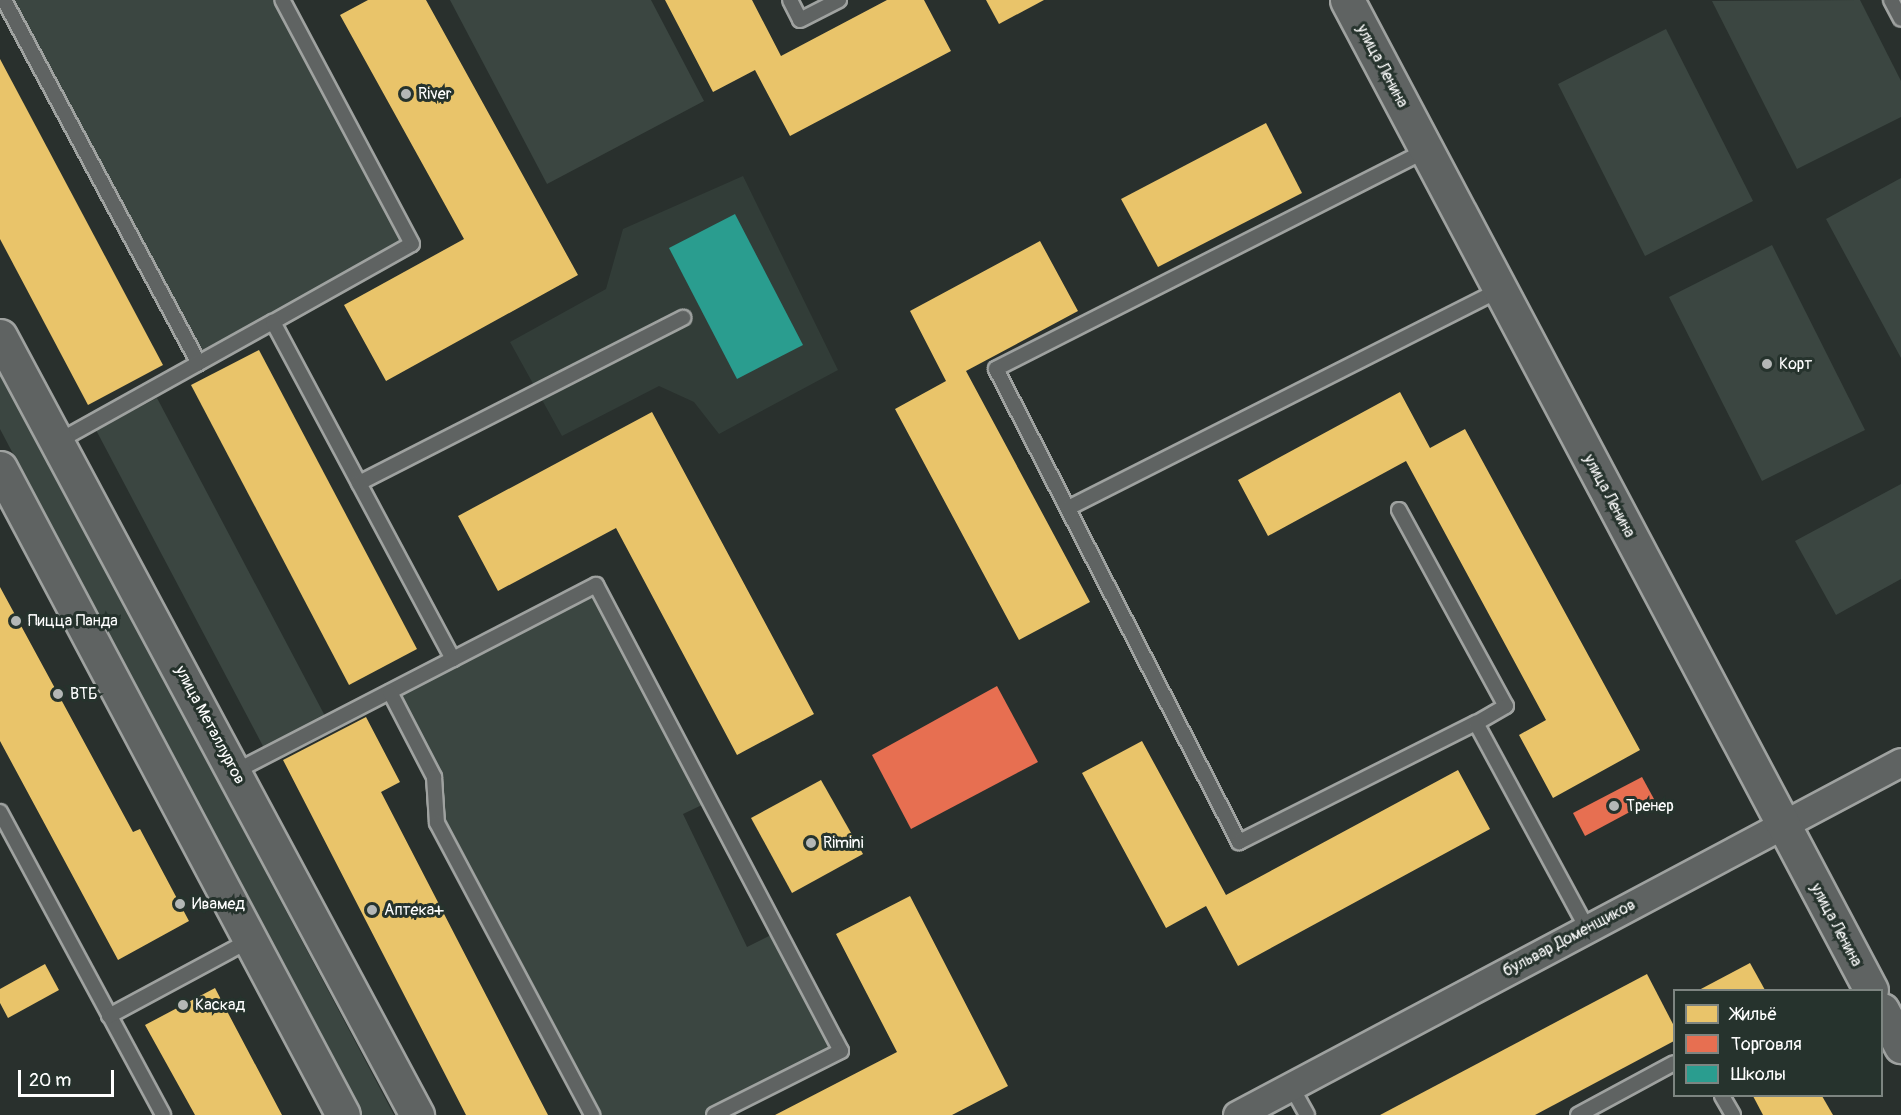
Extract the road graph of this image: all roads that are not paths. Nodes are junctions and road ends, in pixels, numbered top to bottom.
1 (4, 0) edge
2 (282, 0) edge
3 (790, 0) edge
4 (839, 0) edge
5 (1347, 0) edge
6 (1891, 0) edge
7 (1901, 19) edge
8 (1427, 150) junction
9 (1500, 290) junction
10 (683, 318) dead end
11 (273, 322) junction
12 (0, 336) edge
13 (199, 363) junction
14 (57, 442) junction
15 (0, 468) edge
16 (359, 483) junction
17 (1068, 508) junction
18 (1399, 510) dead end
19 (453, 659) junction
20 (390, 692) junction
21 (1476, 723) junction
22 (1901, 762) edge
23 (236, 771) junction
24 (0, 812) edge
25 (1783, 824) junction
26 (1587, 928) junction
27 (252, 939) junction
28 (1870, 989) edge
29 (1883, 1014) edge
30 (109, 1016) junction
31 (1901, 1046) edge
32 (1673, 1064) edge
33 (1291, 1086) junction
34 (1723, 1097) edge
35 (163, 1115) edge
36 (343, 1115) edge
37 (417, 1115) edge
38 (592, 1115) edge
39 (714, 1115) edge
40 (1237, 1115) edge
41 (1307, 1115) edge
42 (1578, 1115) edge
43 (1733, 1115) edge

1 - 13 lane
2 - 11 lane
3 - 4 lane
5 - 8 street, улица Ленина
6 - 7 lane
8 - 9 street, улица Ленина
8 - 17 lane
9 - 17 lane
9 - 25 street, улица Ленина
10 - 16 lane
11 - 13 lane
11 - 16 lane
12 - 14 street, улица Металлургов
13 - 14 lane
14 - 23 street, улица Металлургов
15 - 27 street
16 - 19 lane
17 - 21 lane
18 - 21 lane
19 - 20 lane
19 - 39 lane
20 - 23 lane
20 - 38 lane
21 - 26 lane
22 - 25 street, бульвар Доменщиков
23 - 37 street, улица Металлургов
24 - 30 lane
25 - 26 street, бульвар Доменщиков
25 - 28 street, улица Ленина
26 - 33 street, бульвар Доменщиков
27 - 30 lane
27 - 36 street
29 - 31 street
30 - 35 lane
32 - 42 lane
33 - 40 street, бульвар Доменщиков
33 - 41 lane
34 - 43 lane

